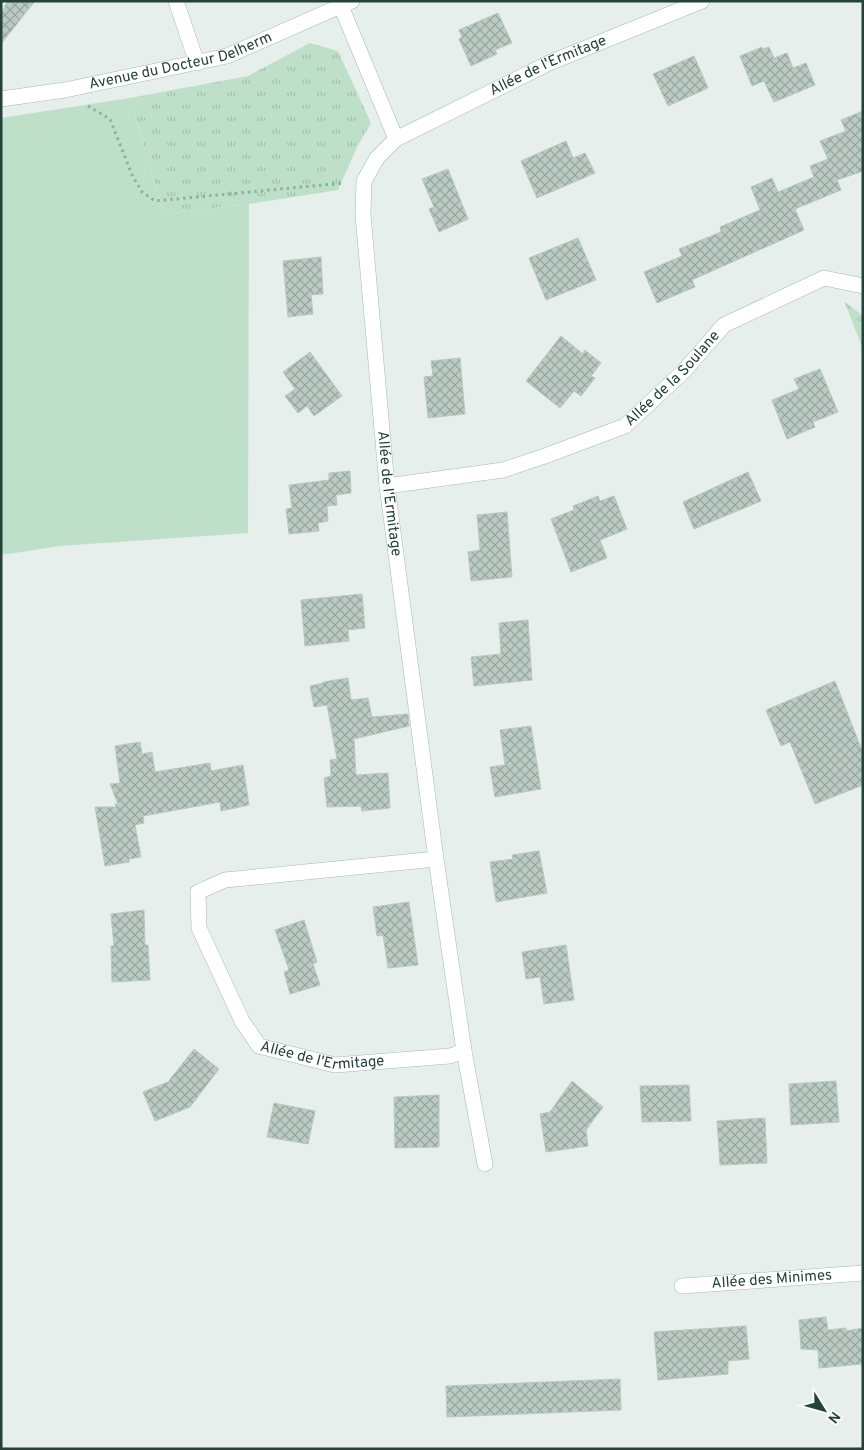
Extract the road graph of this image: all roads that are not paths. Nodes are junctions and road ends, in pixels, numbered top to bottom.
1 (176, 1) edge
2 (702, 1) edge
3 (347, 4) edge
4 (197, 63) junction
5 (1, 98) edge
6 (396, 139) junction
7 (863, 286) edge
8 (387, 486) junction
9 (436, 858) junction
10 (464, 1051) junction
11 (485, 1164) dead end
12 (863, 1273) edge
13 (682, 1286) dead end

1 - 4 street
2 - 6 street, Allée de l'Ermitage
3 - 4 street, Avenue du Docteur Delherm
3 - 6 street
4 - 5 street, Avenue du Docteur Delherm
6 - 8 street, Allée de l'Ermitage
7 - 8 street, Allée de la Soulane
8 - 9 street, Allée de l'Ermitage
9 - 10 street, Allée de l'Ermitage
9 - 10 street, Allée de l'Ermitage
10 - 11 street, Allée de l'Ermitage
12 - 13 street, Allée des Minimes

